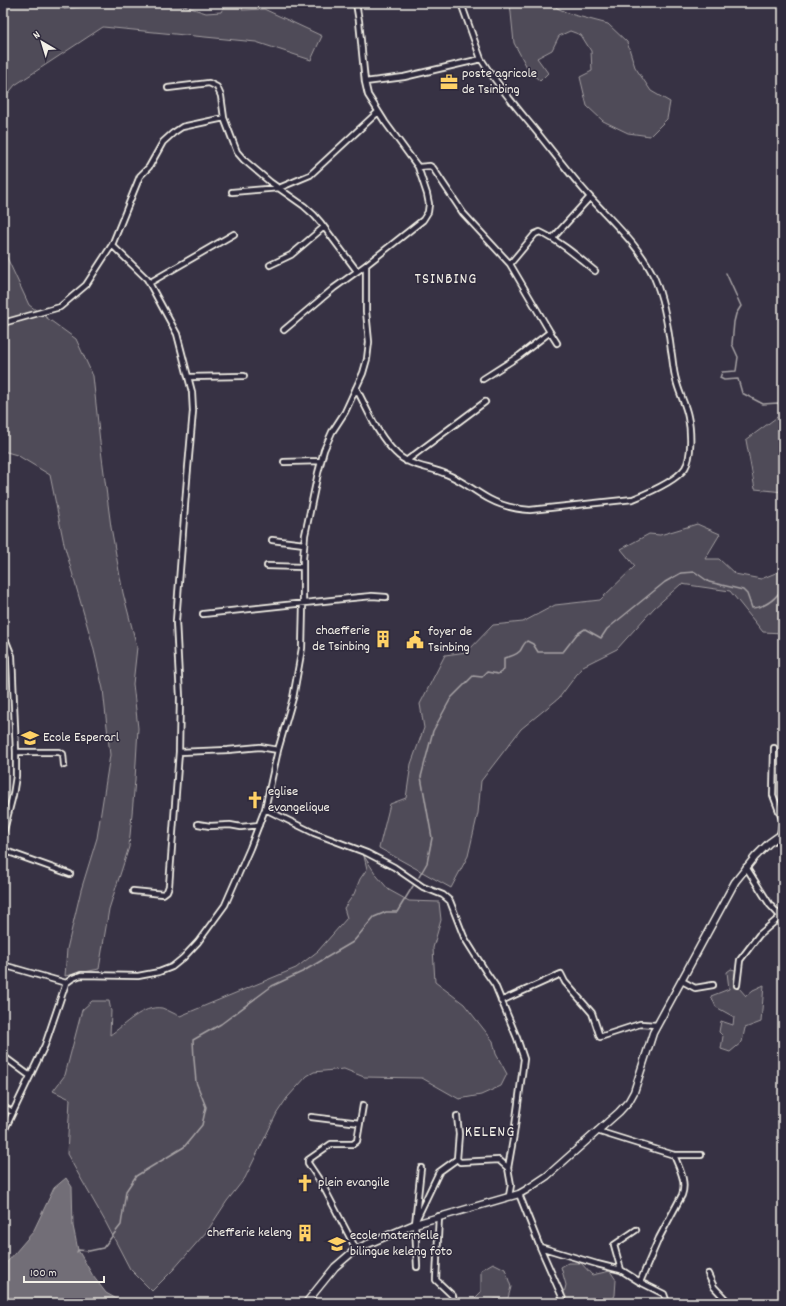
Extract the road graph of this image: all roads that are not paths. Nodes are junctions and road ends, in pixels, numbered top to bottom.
1 (356, 3) edge
2 (461, 3) edge
3 (481, 59) junction
4 (365, 82) junction
5 (168, 88) dead end
6 (378, 112) junction
7 (224, 118) junction
8 (418, 167) junction
9 (279, 188) junction
10 (232, 192) dead end
11 (590, 197) junction
12 (324, 227) junction
13 (234, 234) dead end
14 (552, 238) junction
15 (112, 245) junction
16 (510, 264) junction
17 (270, 265) dead end
18 (366, 265) junction
19 (357, 271) junction
20 (595, 271) dead end
21 (149, 283) junction
22 (3, 323) edge
23 (284, 330) dead end
24 (550, 332) junction
25 (557, 343) dead end
26 (244, 376) dead end
27 (189, 377) junction
28 (483, 379) dead end
29 (356, 388) junction
30 (485, 402) dead end
31 (321, 461) junction
32 (406, 461) junction
33 (284, 462) dead end
34 (272, 540) dead end
35 (304, 544) junction
36 (267, 566) dead end
37 (303, 567) junction
38 (386, 598) dead end
39 (303, 604) junction
40 (203, 614) dead end
41 (3, 640) edge
42 (774, 748) dead end
43 (278, 750) junction
44 (16, 752) junction
45 (179, 752) junction
46 (64, 765) dead end
47 (265, 809) junction
48 (783, 819) edge
49 (198, 824) dead end
50 (259, 825) junction
51 (3, 834) edge
52 (781, 834) edge
53 (3, 850) edge
54 (746, 868) junction
55 (70, 874) dead end
56 (133, 891) dead end
57 (782, 918) edge
58 (3, 965) edge
59 (682, 981) junction
60 (66, 983) junction
61 (713, 985) dead end
62 (737, 985) dead end
63 (501, 1000) junction
64 (657, 1025) junction
65 (3, 1056) edge
66 (30, 1076) junction
67 (363, 1105) dead end
68 (3, 1107) edge
69 (13, 1112) junction
70 (458, 1116) dead end
71 (311, 1117) dead end
72 (360, 1123) junction
73 (597, 1131) junction
74 (3, 1133) edge
75 (674, 1155) junction
76 (701, 1155) dead end
77 (457, 1159) junction
78 (421, 1168) dead end
79 (508, 1168) junction
80 (519, 1194) junction
81 (509, 1196) junction
82 (439, 1216) junction
83 (415, 1224) junction
84 (636, 1230) dead end
85 (540, 1247) junction
86 (356, 1249) junction
87 (417, 1267) dead end
88 (621, 1270) junction
89 (708, 1274) dead end
90 (640, 1282) junction
91 (563, 1300) dead end
92 (306, 1303) edge
93 (455, 1303) edge
94 (667, 1303) edge
95 (729, 1303) edge

1 - 4 street
2 - 3 street
3 - 4 street
3 - 11 street
4 - 6 street
5 - 7 street
6 - 8 street
6 - 9 street
7 - 9 street
7 - 15 street
8 - 16 street
8 - 18 street
9 - 10 street
9 - 12 street
11 - 14 street
11 - 32 street
12 - 17 street
12 - 19 street
13 - 21 street
14 - 16 street
14 - 20 street
15 - 21 street
15 - 22 street
16 - 24 street
18 - 19 street
18 - 29 street
19 - 23 street
21 - 27 street
24 - 25 street
24 - 28 street
26 - 27 street
27 - 45 street
29 - 31 street
29 - 32 street
30 - 32 street
31 - 33 street
31 - 35 street
34 - 35 street
35 - 37 street
36 - 37 street
37 - 39 street
38 - 39 street
39 - 40 street
39 - 43 street
41 - 44 street
42 - 48 street
43 - 45 street
43 - 47 street
44 - 46 street
44 - 51 street
45 - 56 street
47 - 50 street
47 - 63 street
48 - 52 street
49 - 50 street
50 - 60 street
52 - 54 main road
53 - 55 street
54 - 57 street
54 - 59 main road
57 - 62 street
58 - 60 street
59 - 61 street
59 - 64 main road
60 - 66 street
63 - 64 street
63 - 79 street
64 - 73 main road
65 - 66 street
66 - 69 street
67 - 72 street
68 - 69 street
69 - 74 street
70 - 77 street
71 - 72 street
72 - 86 street
73 - 75 street
73 - 80 main road
75 - 76 street
75 - 90 street
77 - 79 street
77 - 83 street
78 - 83 street
79 - 81 street
80 - 81 main road
80 - 85 street
81 - 82 main road
82 - 83 main road
82 - 93 street
83 - 86 main road
83 - 87 street
84 - 88 street
85 - 88 street
85 - 91 street
86 - 92 main road
88 - 90 street
89 - 95 street
90 - 94 street

